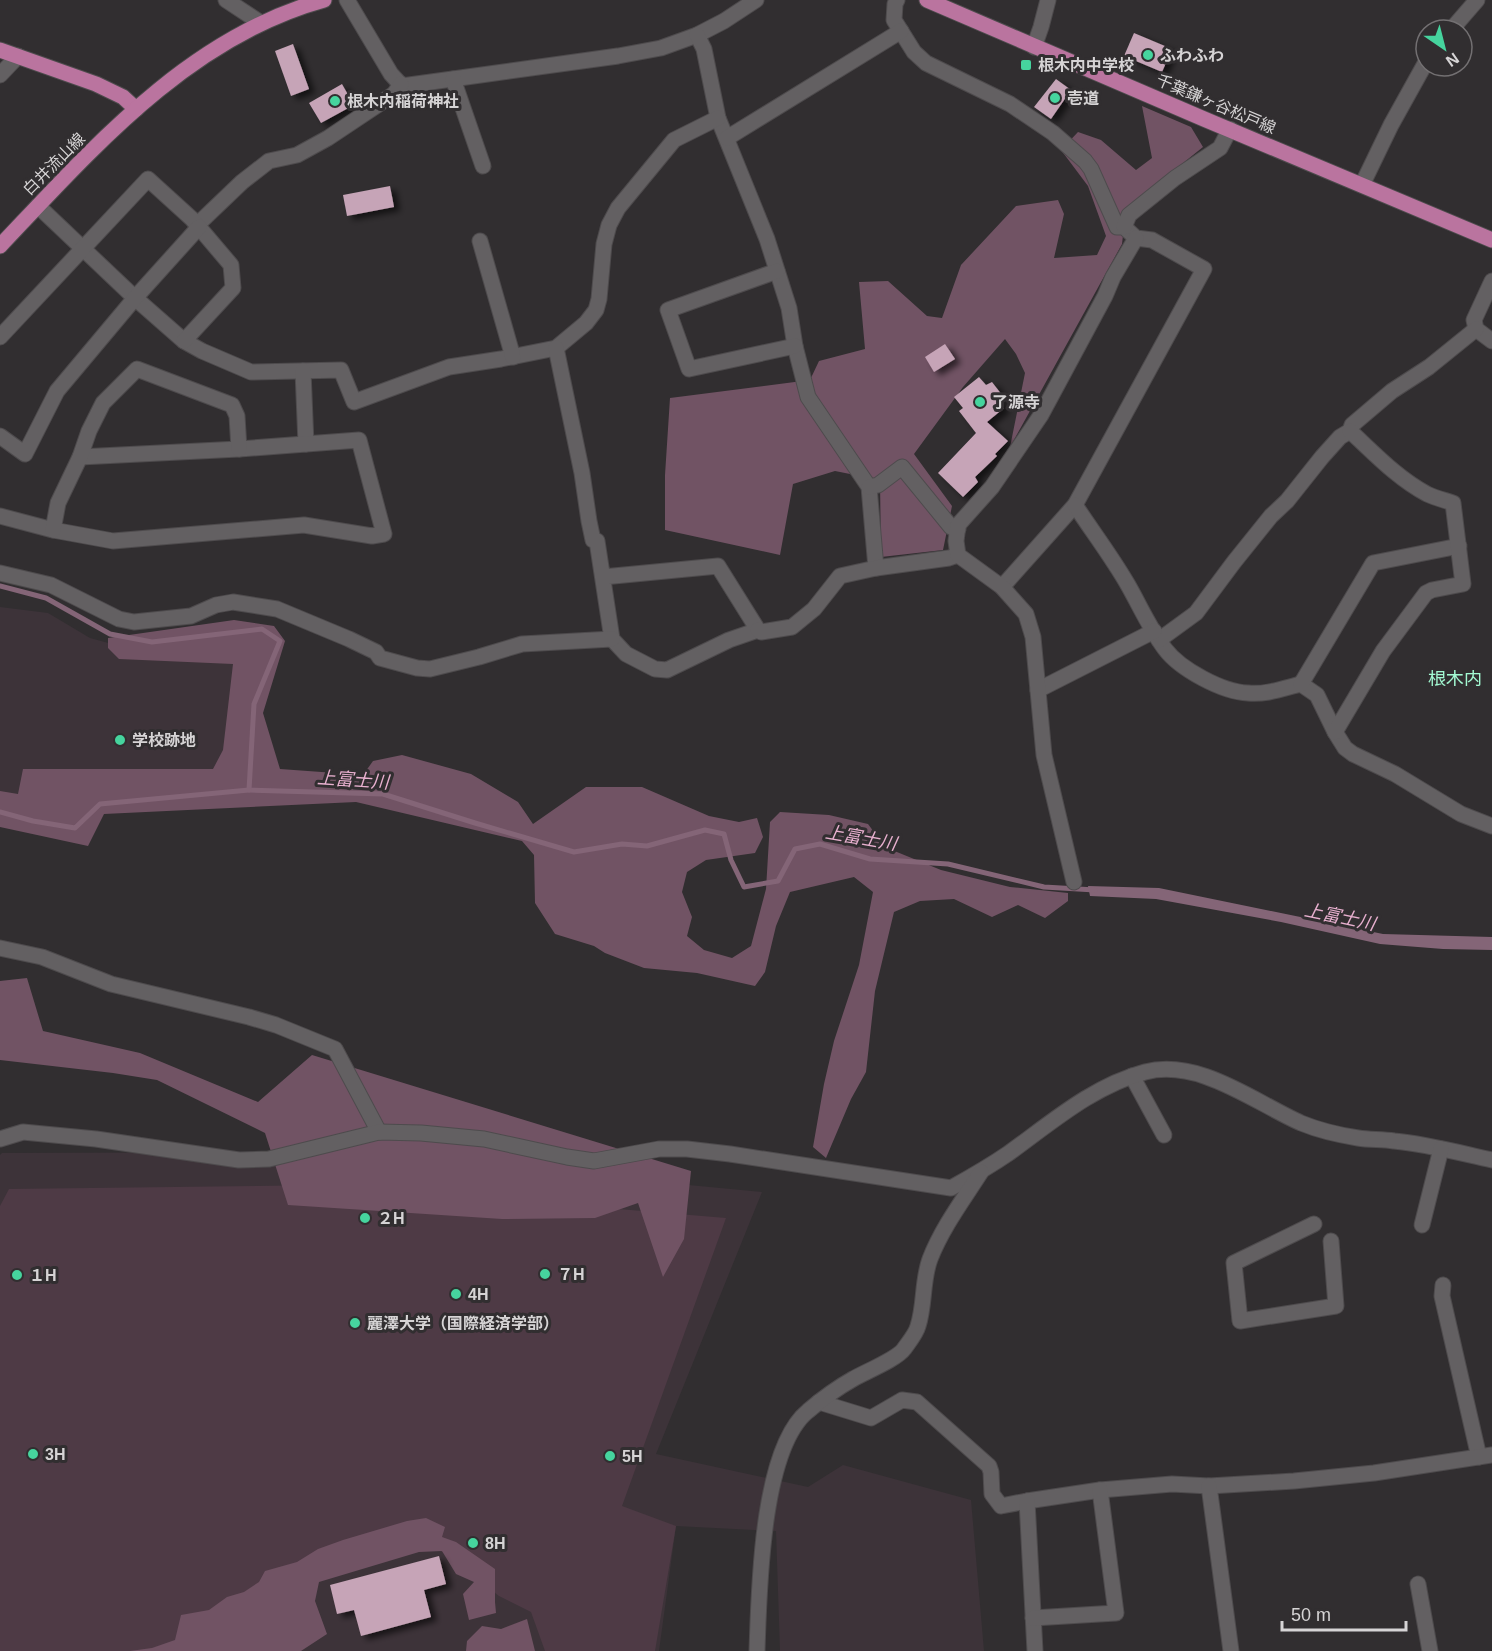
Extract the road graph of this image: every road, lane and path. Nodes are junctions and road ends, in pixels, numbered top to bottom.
1 (226, 0) edge
2 (324, 0) edge
3 (347, 0) edge
4 (756, 0) edge
5 (897, 0) edge
6 (927, 0) edge
7 (1048, 0) edge
8 (1478, 0) edge
9 (1462, 18) edge
10 (261, 23) junction
11 (901, 31) junction
12 (697, 35) junction
13 (1034, 46) junction
14 (0, 50) edge
15 (18, 56) junction
16 (0, 75) edge
17 (1417, 78) edge
18 (453, 80) junction
19 (401, 84) junction
20 (136, 109) junction
21 (718, 118) junction
22 (1230, 129) junction
23 (727, 138) junction
24 (483, 166) dead end
25 (1362, 185) junction
26 (38, 206) junction
27 (198, 226) junction
28 (1124, 227) junction
29 (1136, 238) junction
30 (1492, 240) edge
31 (480, 241) dead end
32 (0, 246) edge
33 (83, 248) junction
34 (777, 270) junction
35 (1492, 281) edge
36 (135, 298) junction
37 (1476, 329) junction
38 (0, 337) edge
39 (184, 341) junction
40 (1492, 341) edge
41 (795, 346) junction
42 (556, 348) junction
43 (513, 357) junction
44 (303, 371) junction
45 (1350, 431) junction
46 (0, 436) edge
47 (306, 444) junction
48 (239, 449) junction
49 (80, 458) junction
50 (869, 487) junction
51 (1075, 505) junction
52 (0, 516) edge
53 (958, 529) junction
54 (53, 530) junction
55 (1459, 546) junction
56 (958, 555) junction
57 (876, 567) junction
58 (0, 573) edge
59 (603, 577) junction
60 (1002, 587) junction
61 (758, 630) junction
62 (1156, 636) junction
63 (612, 639) junction
64 (1301, 684) junction
65 (1038, 690) junction
66 (1335, 732) junction
67 (1492, 826) edge
68 (1074, 882) dead end
69 (0, 948) edge
70 (1132, 1076) junction
71 (379, 1132) junction
72 (1164, 1134) dead end
73 (1, 1137) edge
74 (1441, 1149) junction
75 (1492, 1160) edge
76 (981, 1172) junction
77 (1314, 1224) dead end
78 (1422, 1225) dead end
79 (1331, 1241) dead end
80 (1443, 1285) dead end
81 (819, 1402) junction
82 (1486, 1456) edge
83 (1209, 1486) junction
84 (1100, 1490) junction
85 (1027, 1501) junction
86 (1418, 1584) dead end
87 (1033, 1618) junction
88 (757, 1651) edge
89 (1035, 1651) edge
90 (1231, 1651) edge
91 (1430, 1651) edge

1 - 10 street
2 - 10 main road
3 - 19 street
4 - 12 street
5 - 11 street
6 - 13 main road, 千葉鎌ヶ谷松戸線
7 - 13 street
8 - 9 street
10 - 20 main road
11 - 23 street
11 - 28 street
12 - 18 street
12 - 21 street
13 - 22 main road, 千葉鎌ヶ谷松戸線
14 - 15 main road
15 - 16 street
15 - 20 main road
17 - 25 street
18 - 19 street
18 - 24 street
19 - 27 street
20 - 26 main road, 白井流山線
21 - 23 street
21 - 42 street
22 - 25 main road, 千葉鎌ヶ谷松戸線
22 - 28 street
23 - 34 street
25 - 30 main road, 千葉鎌ヶ谷松戸線
26 - 32 main road, 白井流山線
26 - 33 street
27 - 33 street
27 - 36 street
27 - 39 street
28 - 29 street
29 - 51 street
29 - 53 street
31 - 43 street
33 - 36 street
33 - 38 street
34 - 41 street
34 - 41 street
35 - 37 street
36 - 39 street
36 - 46 street
37 - 40 street
37 - 45 street
39 - 44 street
41 - 50 street
42 - 43 street
42 - 59 street
43 - 44 street
44 - 47 street
45 - 55 street
45 - 62 street
47 - 48 street
47 - 54 street
48 - 49 street
48 - 49 street
49 - 54 street
50 - 53 street
50 - 57 street
51 - 60 street
51 - 62 street
52 - 54 street
53 - 56 street
55 - 64 street
55 - 66 street
56 - 57 street
56 - 60 street
57 - 61 street
58 - 63 street
59 - 61 street
59 - 63 street
60 - 65 street
61 - 63 street
62 - 64 street
62 - 65 street
64 - 66 street
65 - 68 street
66 - 67 street
69 - 71 street
70 - 72 street
70 - 74 street
70 - 76 street
71 - 73 street
71 - 76 street
74 - 75 street
74 - 78 street
76 - 81 street
77 - 79 street
80 - 82 street
81 - 85 street
81 - 88 street
82 - 83 street
83 - 84 street
83 - 90 street
84 - 85 street
84 - 87 street
85 - 87 street
86 - 91 street
87 - 89 street

